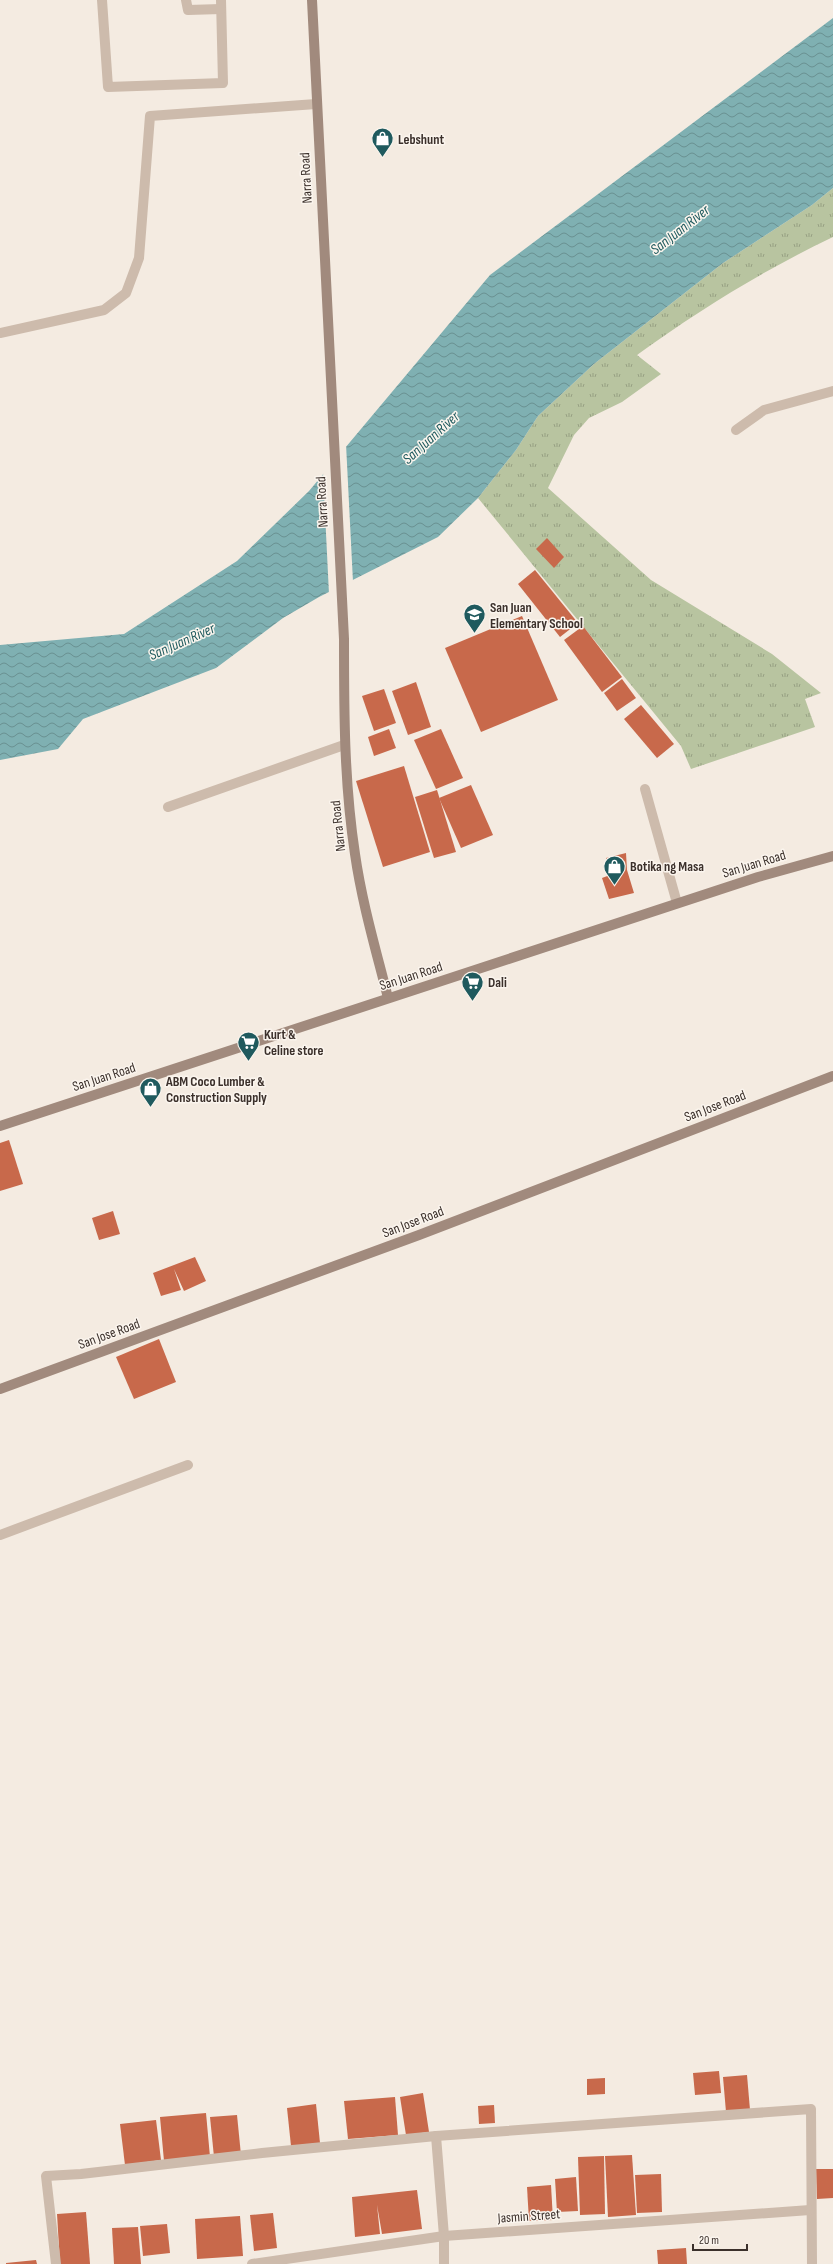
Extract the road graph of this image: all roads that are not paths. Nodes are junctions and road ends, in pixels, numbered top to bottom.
1 (102, 0) edge
2 (186, 0) edge
3 (312, 0) edge
4 (221, 5) edge
5 (316, 104) junction
6 (0, 333) edge
7 (833, 391) edge
8 (736, 430) dead end
9 (344, 745) junction
10 (645, 789) dead end
11 (168, 807) dead end
12 (833, 856) edge
13 (677, 903) junction
14 (388, 998) junction
15 (833, 1076) edge
16 (0, 1126) edge
17 (0, 1389) edge
18 (188, 1465) dead end
19 (0, 1535) edge
20 (436, 2136) junction
21 (810, 2210) junction
22 (444, 2236) junction
23 (56, 2264) edge
24 (252, 2264) edge
25 (444, 2264) edge
26 (812, 2264) edge

1 - 4 street
2 - 4 street
3 - 5 main road, Narra Road
5 - 6 street
5 - 9 main road, Narra Road
7 - 8 street
9 - 11 street
9 - 14 main road, Narra Road
10 - 13 street
12 - 13 main road, San Juan Road
13 - 14 main road, San Juan Road
14 - 16 main road, San Juan Road
15 - 17 main road, San Jose Road
18 - 19 street
20 - 21 street
20 - 22 street
20 - 23 street
21 - 22 street, Jasmin Street
21 - 26 street
22 - 24 street, Jasmin Street
22 - 25 street

